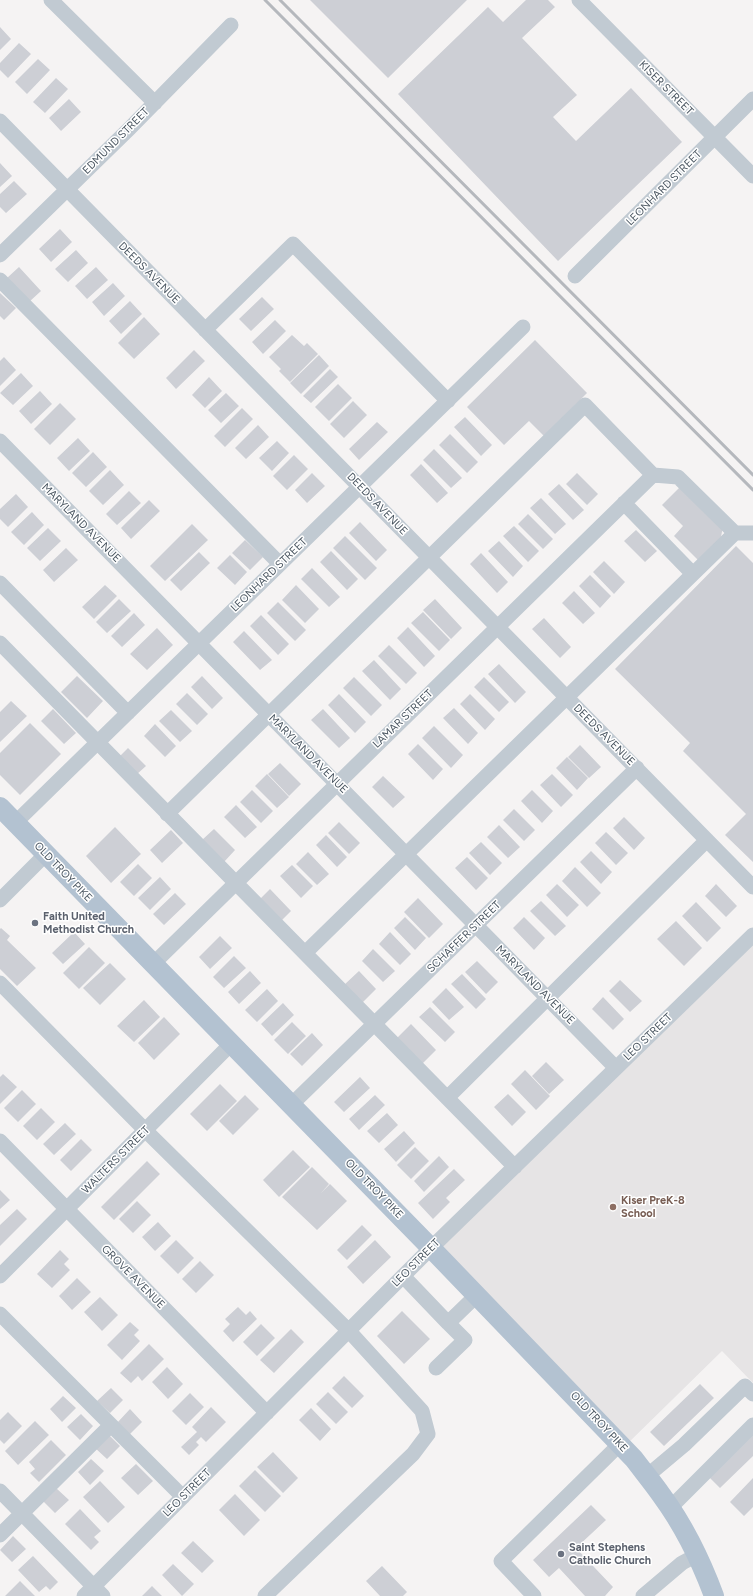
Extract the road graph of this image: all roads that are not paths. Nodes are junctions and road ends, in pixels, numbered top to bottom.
1 (51, 0) edge
2 (579, 0) edge
3 (231, 25) dead end
4 (753, 99) edge
5 (155, 103) junction
6 (0, 121) edge
7 (715, 137) junction
8 (753, 176) edge
9 (68, 190) junction
10 (0, 255) edge
11 (575, 276) dead end
12 (0, 280) edge
13 (523, 327) dead end
14 (205, 330) junction
15 (448, 401) junction
16 (0, 441) edge
17 (653, 474) junction
18 (360, 487) junction
19 (624, 503) junction
20 (735, 533) junction
21 (753, 533) edge
22 (429, 557) junction
23 (280, 564) junction
24 (693, 574) junction
25 (0, 583) edge
26 (498, 627) junction
27 (0, 644) edge
28 (200, 644) junction
29 (567, 698) junction
30 (128, 714) junction
31 (269, 714) junction
32 (98, 743) junction
33 (637, 768) junction
34 (337, 784) junction
35 (0, 807) edge
36 (167, 814) junction
37 (15, 823) junction
38 (707, 840) junction
39 (46, 854) junction
40 (406, 854) junction
41 (236, 883) junction
42 (753, 886) edge
43 (0, 900) edge
44 (476, 925) junction
45 (753, 935) edge
46 (305, 953) junction
47 (154, 964) junction
48 (0, 983) edge
49 (548, 998) junction
50 (374, 1024) junction
51 (231, 1044) junction
52 (616, 1068) junction
53 (447, 1098) junction
54 (291, 1105) junction
55 (145, 1130) junction
56 (0, 1141) edge
57 (515, 1167) junction
58 (67, 1209) junction
59 (431, 1248) junction
60 (0, 1276) edge
61 (403, 1276) junction
62 (477, 1295) junction
63 (0, 1314) edge
64 (448, 1323) junction
65 (349, 1331) junction
66 (436, 1368) dead end
67 (753, 1394) edge
68 (267, 1413) junction
69 (111, 1425) junction
70 (753, 1425) edge
71 (620, 1444) junction
72 (647, 1476) junction
73 (0, 1490) edge
74 (183, 1497) junction
75 (670, 1508) junction
76 (22, 1513) junction
77 (0, 1534) edge
78 (696, 1556) junction
79 (94, 1593) edge
80 (265, 1596) edge
81 (534, 1596) edge
82 (643, 1596) edge
83 (714, 1596) edge

1 - 5 street
2 - 7 street, KISER STREET
3 - 5 street, EDMUND STREET
4 - 7 street, LEONHARD STREET
5 - 9 street, EDMUND STREET
6 - 9 street, DEEDS AVENUE
7 - 8 street, KISER STREET
7 - 11 street, LEONHARD STREET
9 - 10 street, EDMUND STREET
9 - 14 street, DEEDS AVENUE
12 - 23 street
13 - 15 street, LEONHARD STREET
14 - 15 street
14 - 18 street, DEEDS AVENUE
15 - 18 street, LEONHARD STREET
16 - 28 street, MARYLAND AVENUE
17 - 19 street, LAMAR STREET
17 - 20 street
17 - 22 street
18 - 22 street, DEEDS AVENUE
18 - 23 street, LEONHARD STREET
19 - 24 street
19 - 26 street, LAMAR STREET
20 - 21 street
20 - 24 street
22 - 26 street, DEEDS AVENUE
22 - 31 street
23 - 28 street, LEONHARD STREET
24 - 29 street
25 - 30 street
26 - 29 street, DEEDS AVENUE
26 - 34 street, LAMAR STREET
27 - 32 street
28 - 30 street, LEONHARD STREET
28 - 31 street, MARYLAND AVENUE
29 - 33 street, DEEDS AVENUE
29 - 40 street
30 - 32 street, LEONHARD STREET
31 - 34 street, MARYLAND AVENUE
31 - 36 street
32 - 36 street
32 - 37 street, LEONHARD STREET
33 - 38 street, DEEDS AVENUE
33 - 44 street, SCHAFFER STREET
34 - 40 street, MARYLAND AVENUE
34 - 41 street, LAMAR STREET
35 - 37 main road, OLD TROY PIKE
36 - 41 street
37 - 39 main road, OLD TROY PIKE
38 - 42 street, DEEDS AVENUE
38 - 49 street
39 - 43 street
39 - 47 main road, OLD TROY PIKE
40 - 44 street, MARYLAND AVENUE
40 - 46 street
41 - 46 street
41 - 47 street, LAMAR STREET
44 - 49 street, MARYLAND AVENUE
44 - 50 street, SCHAFFER STREET
45 - 52 street, LEO STREET
46 - 50 street
47 - 51 main road, OLD TROY PIKE
48 - 55 street
49 - 52 street, MARYLAND AVENUE
49 - 53 street
50 - 53 street
50 - 54 street, SCHAFFER STREET
51 - 54 main road, OLD TROY PIKE
51 - 55 street, WALTERS STREET
52 - 57 street, LEO STREET
53 - 57 street
54 - 59 main road, OLD TROY PIKE
55 - 58 street, WALTERS STREET
55 - 65 street
56 - 58 street, GROVE AVENUE
57 - 59 street, LEO STREET
58 - 60 street, WALTERS STREET
58 - 68 street, GROVE AVENUE
59 - 61 street, LEO STREET
59 - 62 main road, OLD TROY PIKE
61 - 64 street
61 - 65 street, LEO STREET
62 - 64 street
62 - 71 main road, OLD TROY PIKE
63 - 69 street
64 - 66 street
65 - 68 street, LEO STREET
65 - 80 street
67 - 72 street
68 - 74 street, LEO STREET
69 - 74 street
69 - 76 street
70 - 75 street
71 - 72 main road, OLD TROY PIKE
71 - 81 street
72 - 75 main road, OLD TROY PIKE
73 - 76 street
74 - 79 street, LEO STREET
75 - 78 main road, OLD TROY PIKE
76 - 77 street
76 - 79 street
78 - 82 street
78 - 83 main road, OLD TROY PIKE

